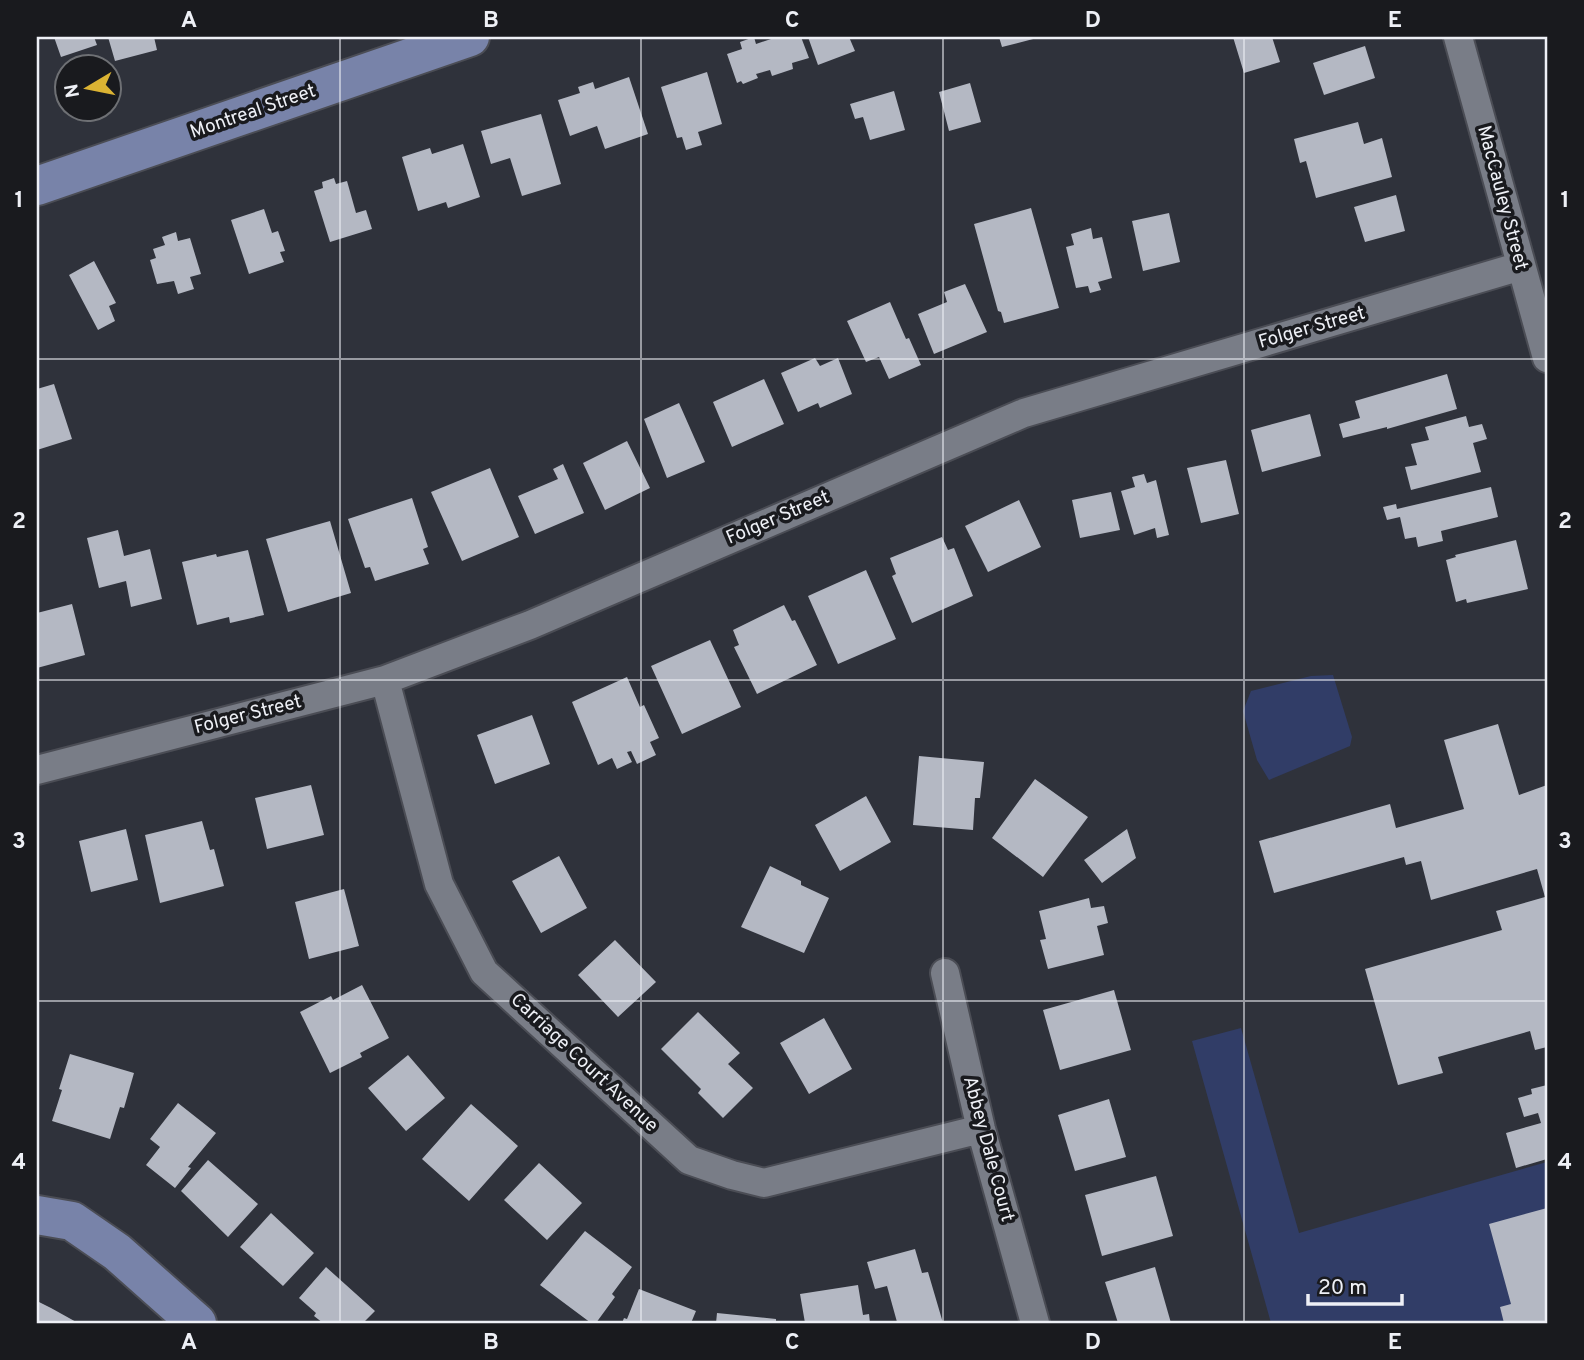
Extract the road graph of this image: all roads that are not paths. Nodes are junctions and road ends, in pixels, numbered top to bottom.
1 (470, 37) edge
2 (1458, 37) edge
3 (37, 186) edge
4 (1521, 267) junction
5 (1547, 358) edge
6 (385, 680) junction
7 (37, 770) edge
8 (945, 974) dead end
9 (981, 1129) junction
10 (37, 1215) edge
11 (197, 1323) edge
12 (1035, 1323) edge

1 - 3 main road, Montreal Street
2 - 4 street, MacCauley Street
4 - 5 street, MacCauley Street
4 - 6 street, Folger Street
6 - 7 street, Folger Street
6 - 9 street, Carriage Court Avenue
8 - 9 street, Abbey Dale Court
9 - 12 street, Abbey Dale Court
10 - 11 main road

